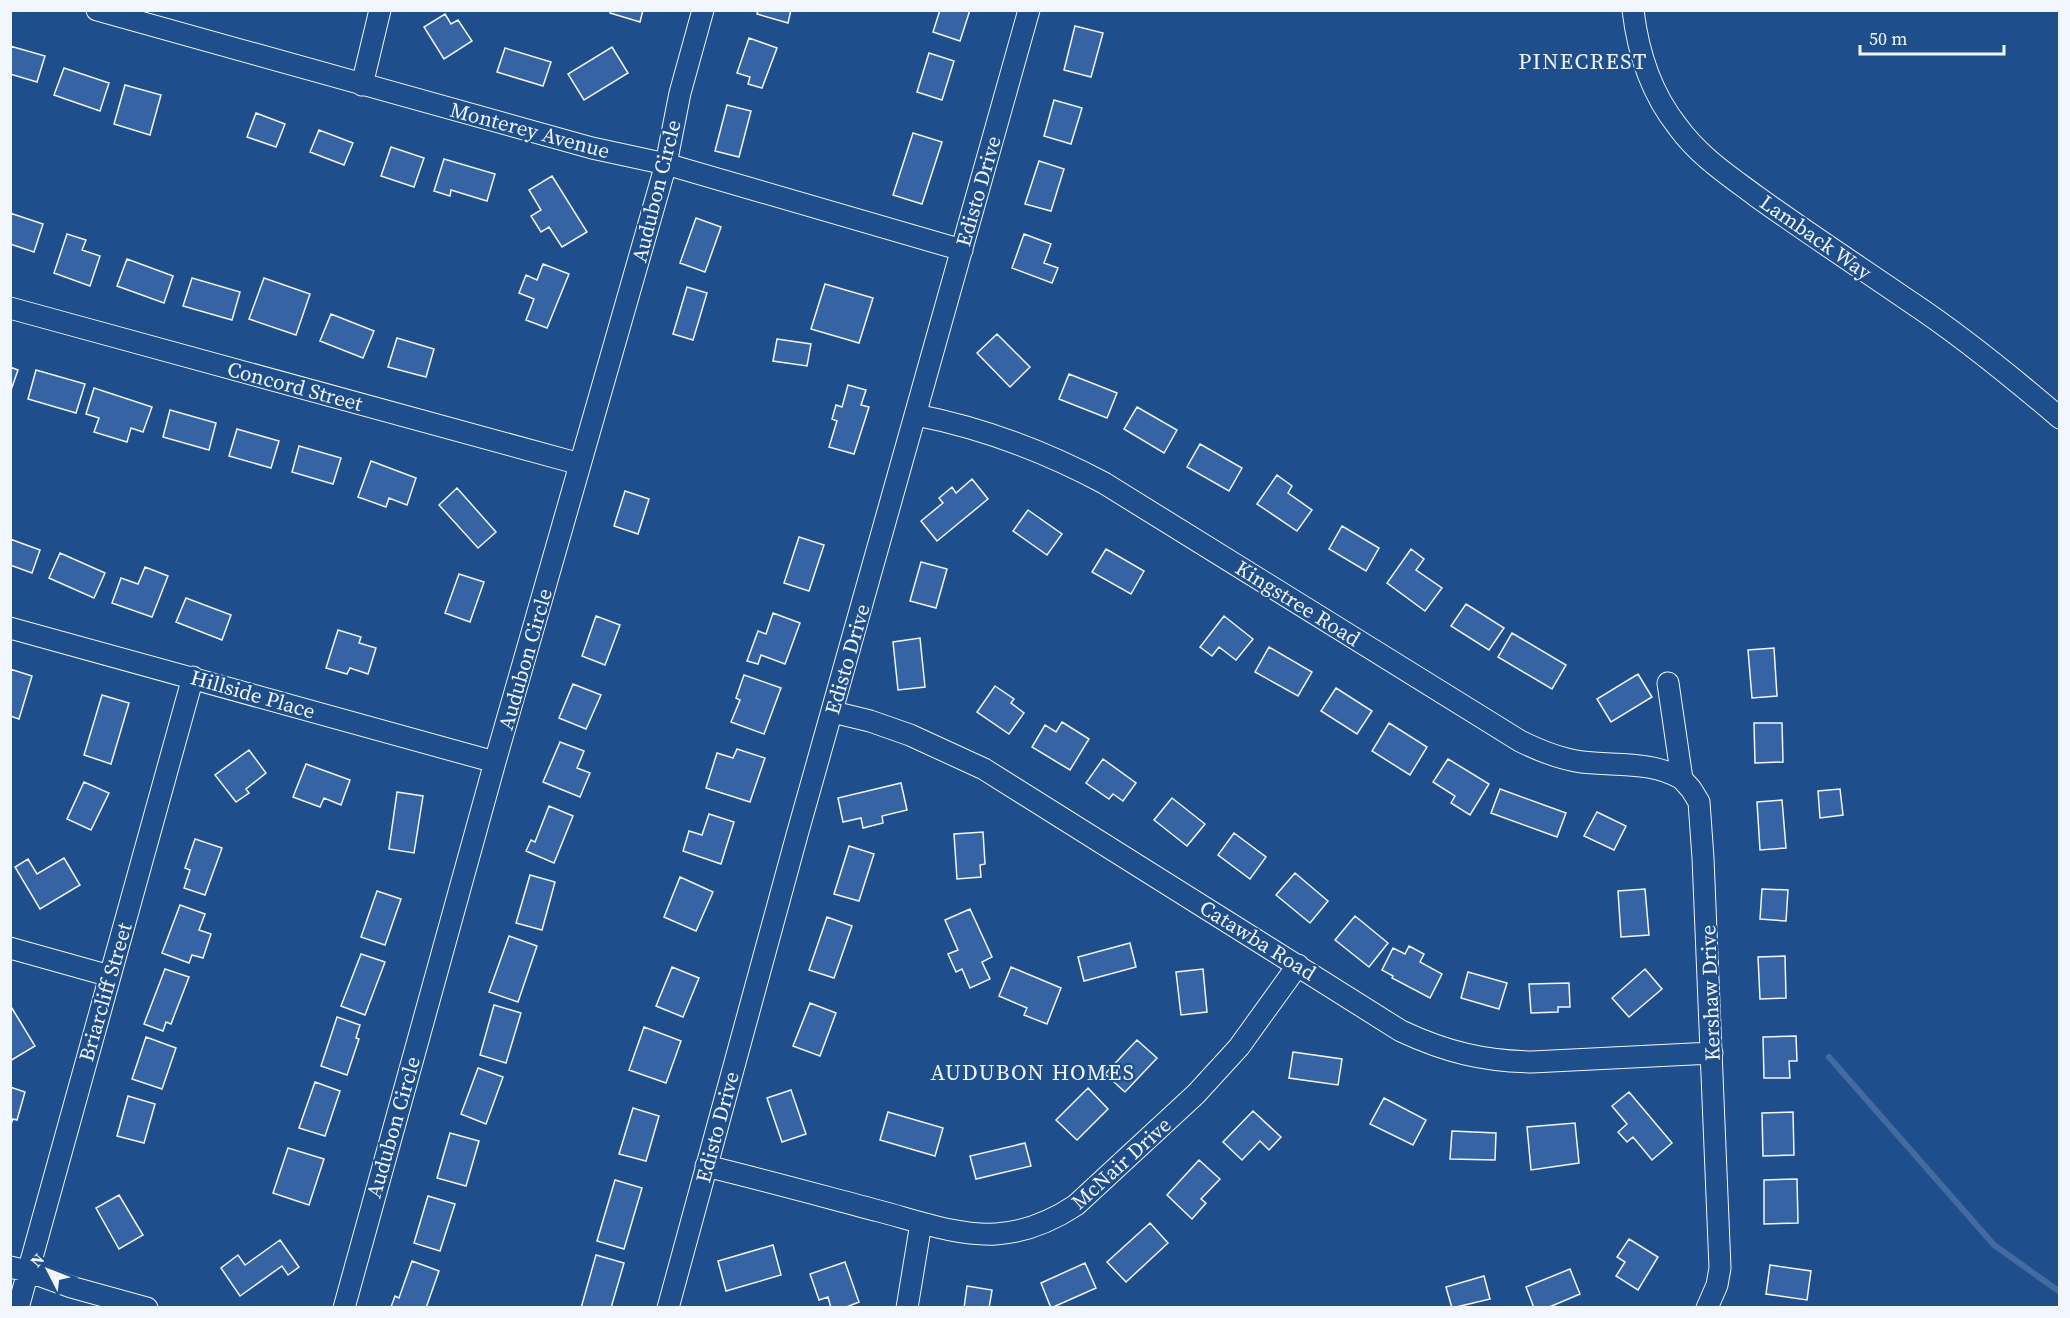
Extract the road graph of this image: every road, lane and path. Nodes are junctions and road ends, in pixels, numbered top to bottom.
1 (97, 10) edge
2 (380, 10) edge
3 (703, 10) edge
4 (1029, 10) edge
5 (1633, 10) edge
6 (362, 85) junction
7 (666, 164) junction
8 (962, 250) junction
9 (10, 308) edge
10 (916, 415) junction
11 (2060, 418) edge
12 (580, 464) junction
13 (10, 628) edge
14 (193, 677) junction
15 (1668, 683) dead end
16 (833, 712) junction
17 (495, 762) junction
18 (1682, 779) junction
19 (10, 948) edge
20 (1298, 965) junction
21 (110, 976) junction
22 (1712, 1053) junction
23 (706, 1166) junction
24 (921, 1222) junction
25 (19, 1269) edge
26 (18, 1308) edge
27 (147, 1308) edge
28 (344, 1308) edge
29 (668, 1308) edge
30 (907, 1308) edge
31 (1707, 1308) edge

1 - 6 street, Monterey Avenue
2 - 6 street
3 - 7 street, Audubon Circle
4 - 8 street, Edisto Drive
5 - 11 street, Lamback Way
6 - 7 street, Monterey Avenue
7 - 8 street, Monterey Avenue
7 - 12 street, Audubon Circle
8 - 10 street, Edisto Drive
9 - 12 street, Concord Street
10 - 16 street, Edisto Drive
10 - 18 street, Kingstree Road
12 - 17 street, Audubon Circle
13 - 14 street, Hillside Place
14 - 17 street, Hillside Place
14 - 21 street, Briarcliff Street
15 - 18 street, Kershaw Drive
16 - 20 street, Catawba Road
16 - 23 street, Edisto Drive
17 - 28 street, Audubon Circle
18 - 22 street, Kershaw Drive
19 - 21 street
20 - 22 street, Catawba Road
20 - 24 street, McNair Drive
21 - 25 street, Briarcliff Street
22 - 31 street, Kershaw Drive
23 - 24 street, McNair Drive
23 - 29 street, Edisto Drive
24 - 30 street
25 - 26 street, Briarcliff Street
25 - 27 street

